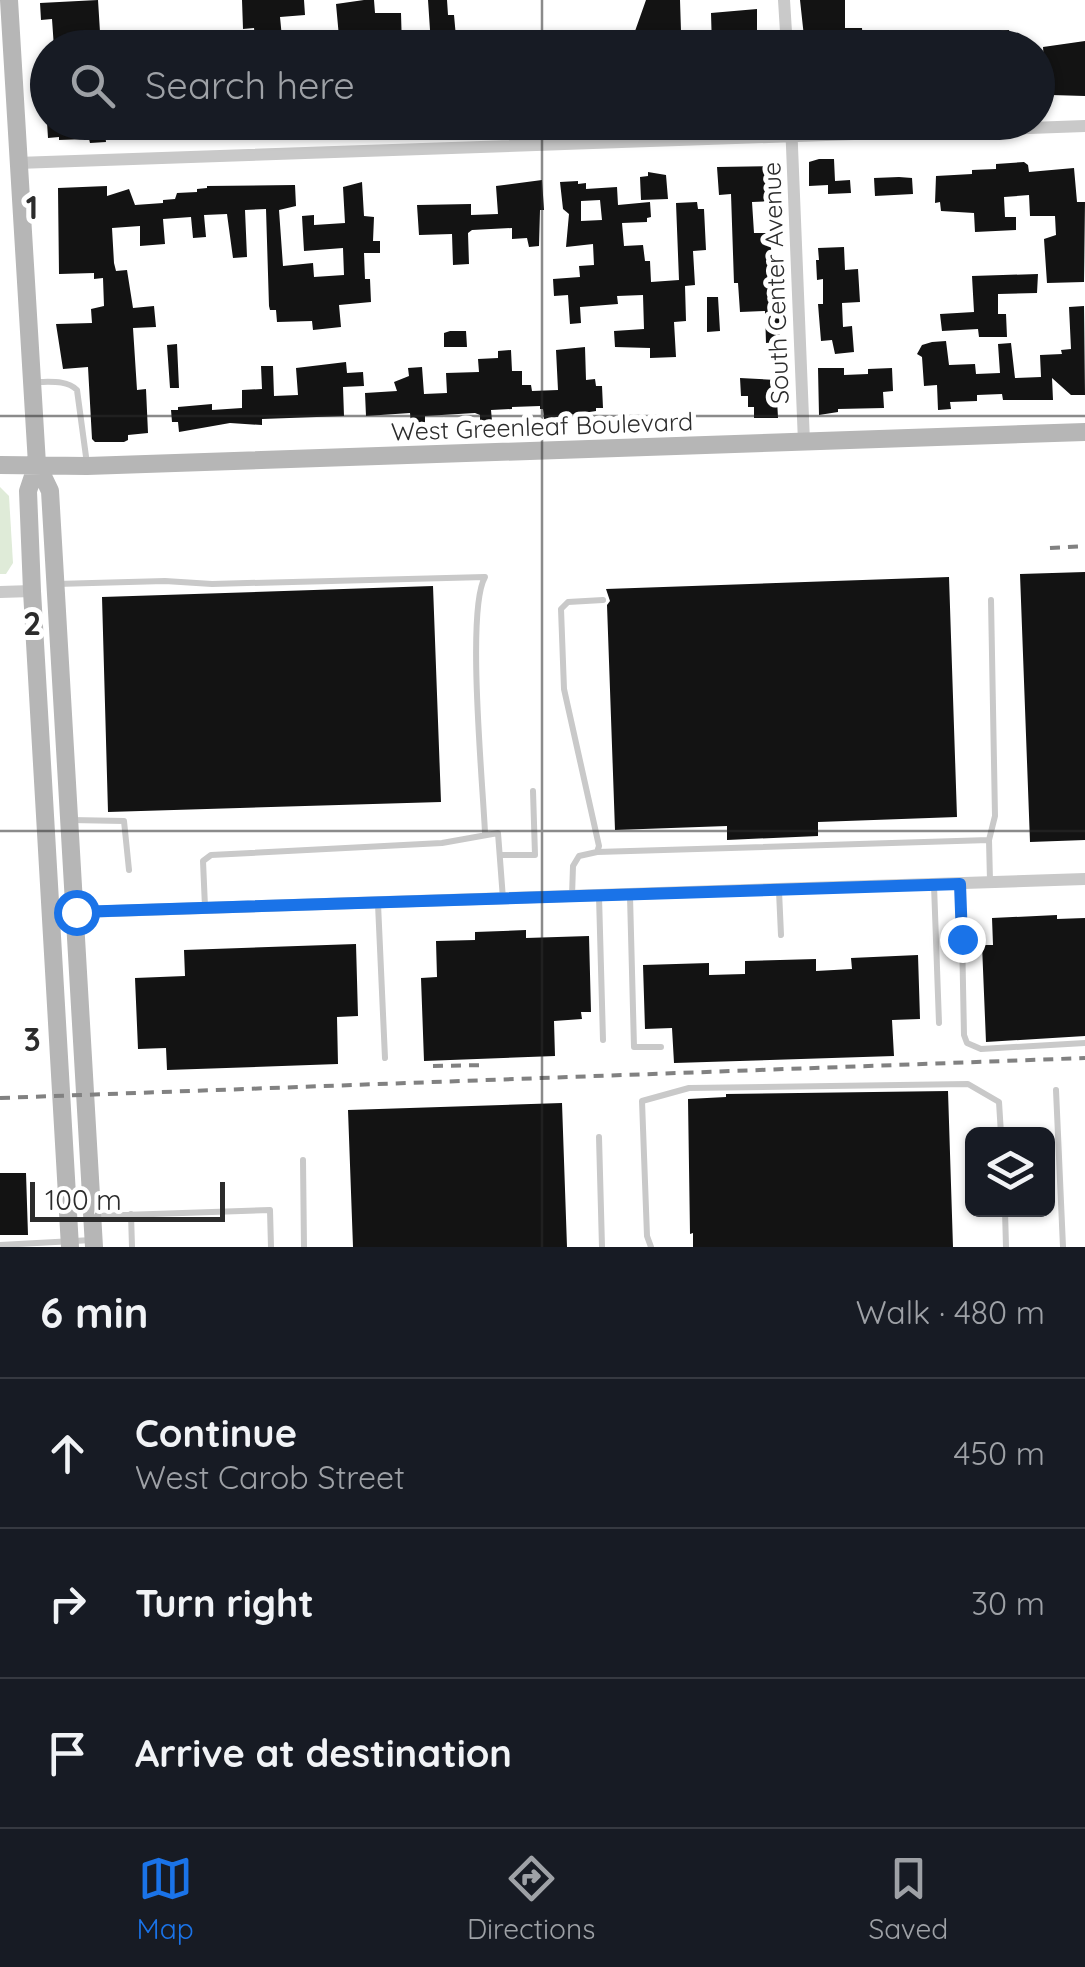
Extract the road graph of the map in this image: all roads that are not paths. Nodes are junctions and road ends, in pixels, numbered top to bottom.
1 (9, 0) edge
2 (784, 0) edge
3 (785, 30) edge
4 (1055, 126) edge
5 (1085, 126) edge
6 (548, 140) edge
7 (791, 140) edge
8 (17, 164) junction
9 (31, 382) junction
10 (1085, 432) edge
11 (804, 442) junction
12 (36, 464) junction
13 (0, 465) edge
14 (87, 466) junction
15 (54, 584) junction
16 (32, 591) junction
17 (0, 592) edge
18 (603, 600) dead end
19 (990, 600) dead end
20 (534, 791) dead end
21 (70, 820) junction
22 (484, 833) junction
23 (989, 840) junction
24 (596, 852) junction
25 (500, 855) junction
26 (129, 870) dead end
27 (1085, 879) edge
28 (990, 882) junction
29 (934, 884) junction
30 (960, 884) junction
31 (778, 890) junction
32 (599, 896) junction
33 (630, 896) junction
34 (572, 897) junction
35 (503, 899) junction
36 (378, 903) junction
37 (205, 908) junction
38 (76, 912) junction
39 (51, 913) junction
40 (781, 934) dead end
41 (940, 1023) dead end
42 (603, 1040) dead end
43 (1085, 1043) edge
44 (661, 1047) dead end
45 (385, 1058) dead end
46 (1056, 1090) dead end
47 (1001, 1127) edge
48 (598, 1137) dead end
49 (303, 1160) dead end
50 (131, 1214) junction
51 (92, 1216) junction
52 (1005, 1217) edge
53 (69, 1244) edge
54 (94, 1244) edge
55 (0, 1245) edge
56 (132, 1247) edge
57 (271, 1247) edge
58 (304, 1247) edge
59 (602, 1247) edge
60 (652, 1247) edge
61 (1006, 1247) edge
62 (1062, 1247) edge

1 - 8 main road
2 - 3 street
4 - 5 street
6 - 8 street
7 - 11 street, South Center Avenue
8 - 9 main road
9 - 12 main road
9 - 14 lane
10 - 11 main road, West Greenleaf Boulevard
11 - 14 main road, West Greenleaf Boulevard
12 - 13 main road, West Greenleaf Boulevard
12 - 14 main road, West Greenleaf Boulevard
12 - 15 main road
12 - 16 main road
15 - 21 main road
15 - 22 lane
16 - 17 street
16 - 39 main road
18 - 24 lane
19 - 23 lane
20 - 25 lane
21 - 26 lane
21 - 38 main road
22 - 25 lane
22 - 37 lane
23 - 24 lane
23 - 28 lane
24 - 34 lane
25 - 35 lane
27 - 28 street
28 - 30 street
29 - 30 street
29 - 31 street
29 - 41 lane
30 - 43 lane
31 - 33 street
31 - 40 lane
32 - 33 street
32 - 34 street
32 - 42 lane
33 - 44 lane
34 - 35 street
35 - 36 street
36 - 37 street
36 - 45 lane
37 - 38 street
38 - 39 street
38 - 51 main road
39 - 53 main road
46 - 62 lane
47 - 60 lane
48 - 59 lane
49 - 58 lane
50 - 51 lane
50 - 56 lane
50 - 57 lane
51 - 54 main road
52 - 61 lane
53 - 54 lane
53 - 55 lane

